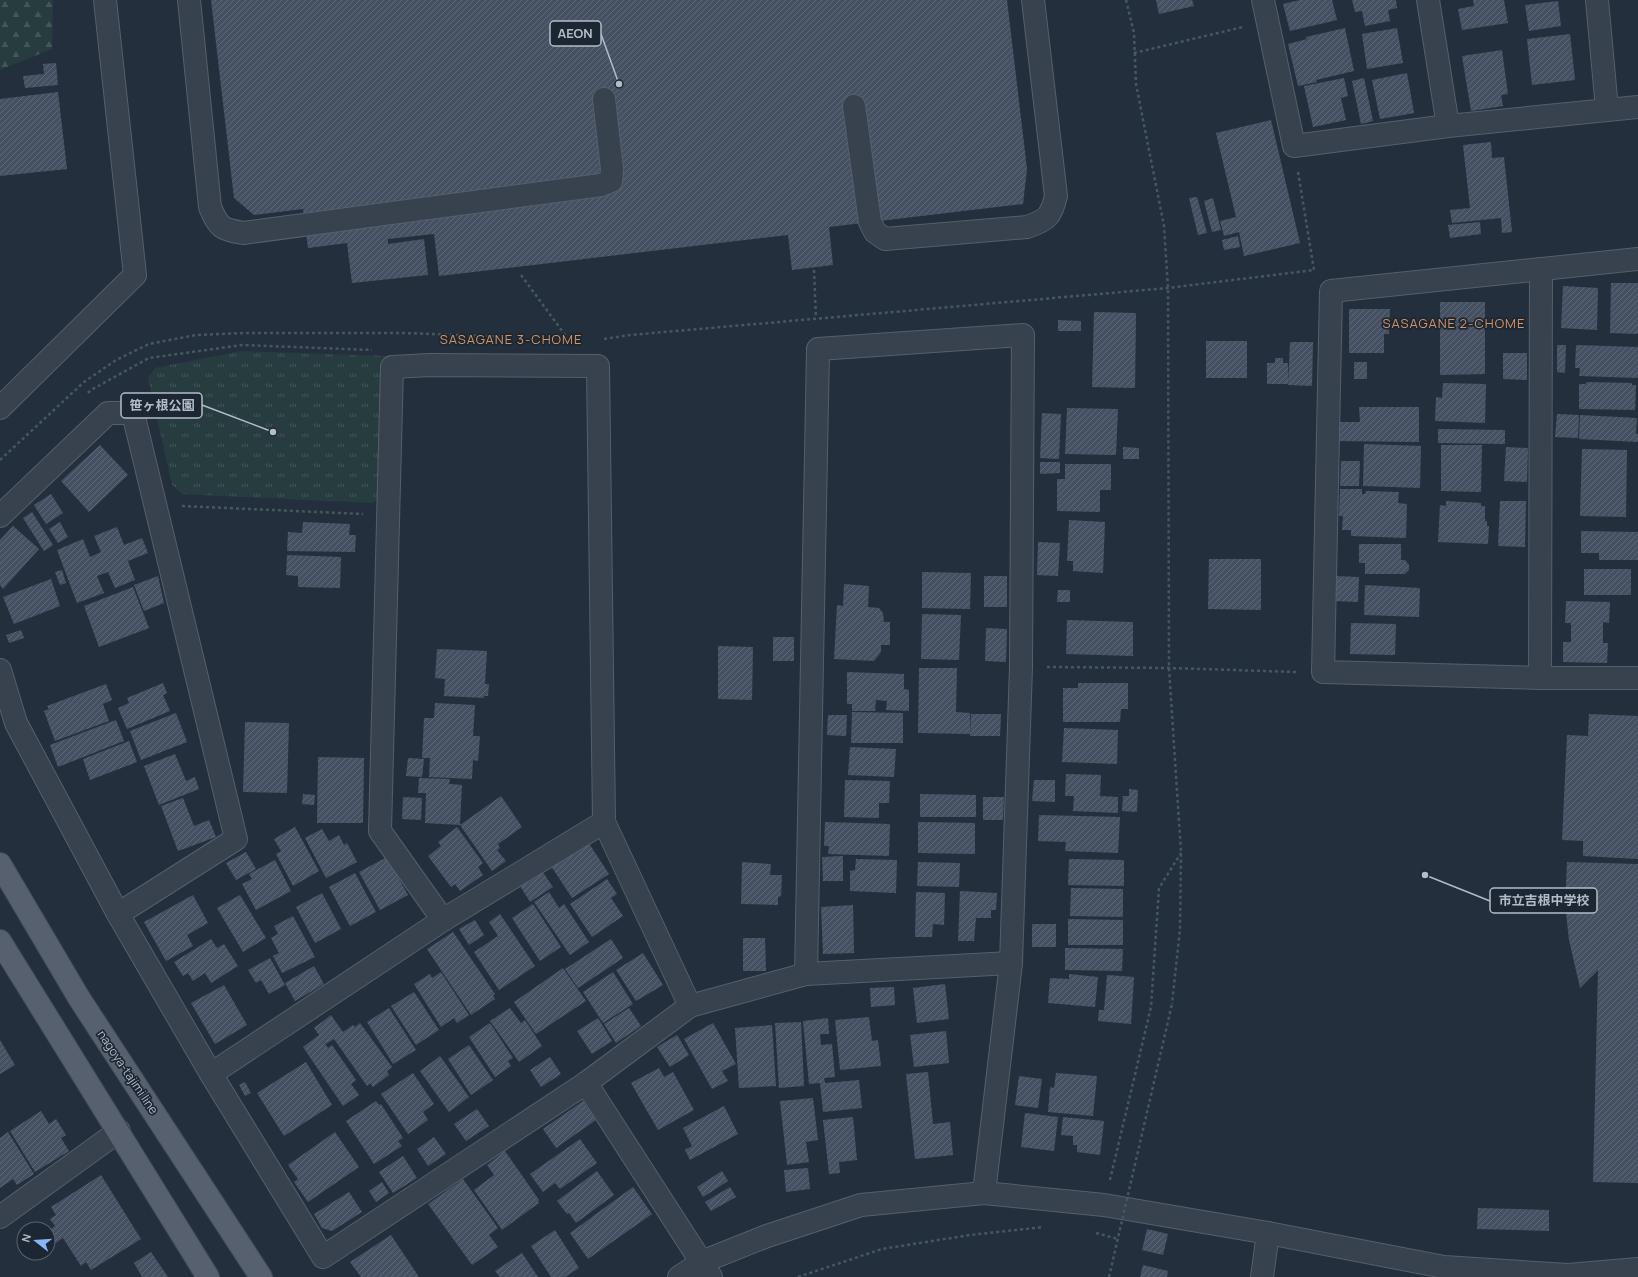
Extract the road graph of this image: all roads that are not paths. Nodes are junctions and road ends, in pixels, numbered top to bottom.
1 (105, 0) edge
2 (189, 0) edge
3 (1034, 0) edge
4 (1428, 0) edge
5 (1596, 0) edge
6 (1265, 10) edge
7 (604, 99) dead end
8 (854, 106) dead end
9 (1638, 107) edge
10 (1607, 109) junction
11 (1448, 126) junction
12 (1638, 259) edge
13 (1541, 269) junction
14 (0, 408) edge
15 (0, 516) edge
16 (0, 670) edge
17 (1540, 678) junction
18 (1638, 678) edge
19 (604, 822) junction
20 (0, 864) edge
21 (118, 914) junction
22 (443, 920) junction
23 (0, 941) edge
24 (1011, 963) junction
25 (806, 974) junction
26 (690, 1006) junction
27 (212, 1074) junction
28 (586, 1083) junction
29 (119, 1131) junction
30 (984, 1193) junction
31 (0, 1217) edge
32 (1268, 1233) junction
33 (1638, 1269) edge
34 (706, 1270) edge
35 (208, 1277) edge
36 (261, 1277) edge
37 (679, 1277) edge
38 (1262, 1277) edge

1 - 14 street
2 - 7 street
3 - 8 street
4 - 11 street
5 - 10 street
6 - 11 street
9 - 10 street
10 - 11 street
12 - 13 street
13 - 17 street
13 - 17 street
15 - 21 street
16 - 21 street
17 - 18 street
19 - 22 street
19 - 22 street
19 - 26 street
20 - 36 main road, nagoya-tajimi line
21 - 27 street
22 - 27 street
23 - 29 main road
24 - 25 street
24 - 25 street
24 - 30 street
25 - 26 street
26 - 28 street
27 - 28 street
28 - 34 street
29 - 31 street
29 - 35 main road
30 - 32 street
30 - 34 street
32 - 33 street
32 - 38 street
34 - 37 street

